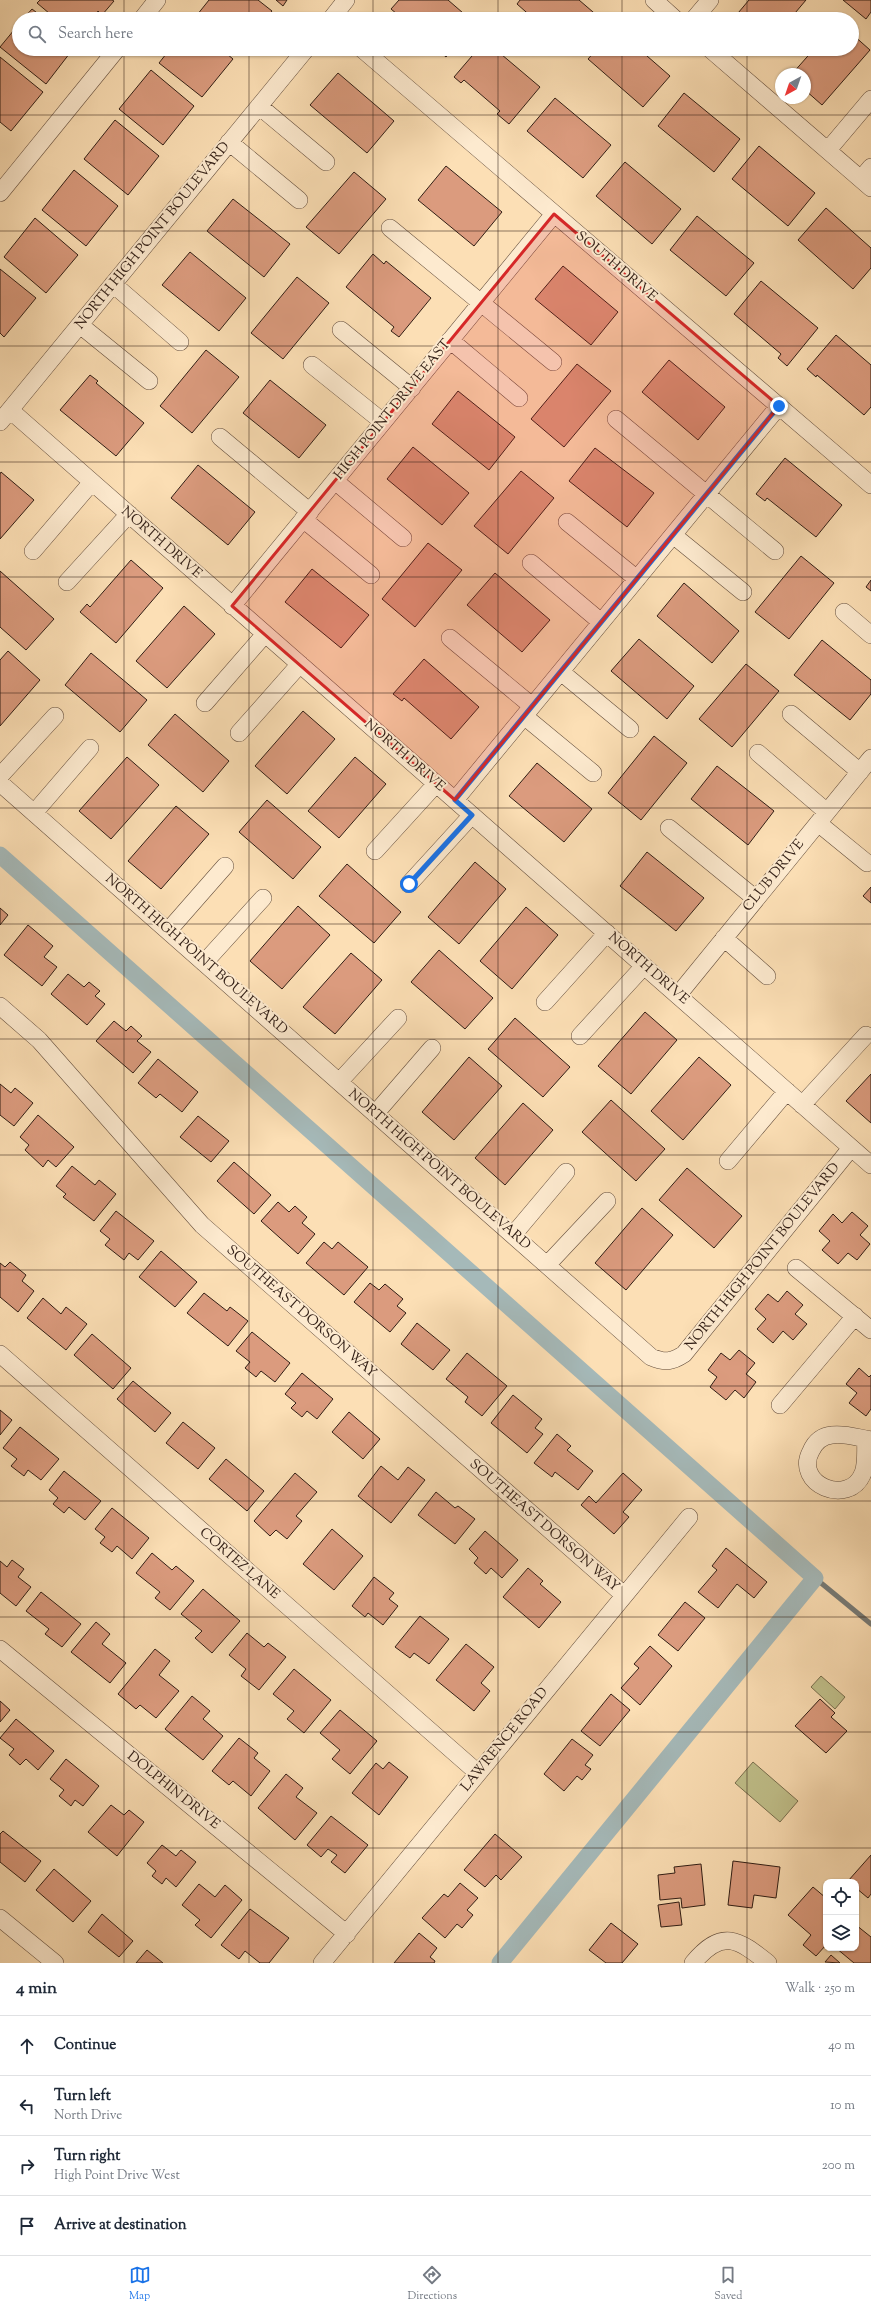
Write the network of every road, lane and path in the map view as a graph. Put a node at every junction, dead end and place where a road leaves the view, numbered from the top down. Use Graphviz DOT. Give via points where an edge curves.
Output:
graph roads {
  1 [pos="157,0"];
  2 [pos="346,0"];
  3 [pos="654,0"];
  4 [pos="710,0"];
  5 [pos="148,12"];
  6 [pos="337,12"];
  7 [pos="667,12"];
  8 [pos="700,12"];
  9 [pos="111,56"];
  10 [pos="300,56"];
  11 [pos="370,56"];
  12 [pos="718,56"];
  13 [pos="871,99"];
  14 [pos="259,106"];
  15 [pos="230,142"];
  16 [pos="828,150"];
  17 [pos="326,162"];
  18 [pos="868,178"];
  19 [pos="0,193"];
  20 [pos="299,200"];
  21 [pos="554,214"];
  22 [pos="390,228"];
  23 [pos="113,284"];
  24 [pos="481,303"];
  25 [pos="80,325"];
  26 [pos="341,330"];
  27 [pos="450,340"];
  28 [pos="180,342"];
  29 [pos="553,362"];
  30 [pos="312,365"];
  31 [pos="149,381"];
  32 [pos="412,388"];
  33 [pos="520,398"];
  34 [pos="779,406"];
  35 [pos="5,416"];
  36 [pos="616,419"];
  37 [pos="383,422"];
  38 [pos="220,437"];
  39 [pos="335,480"];
  40 [pos="92,482"];
  41 [pos="871,485"];
  42 [pos="707,494"];
  43 [pos="129,514"];
  44 [pos="306,515"];
  45 [pos="567,522"];
  46 [pos="673,535"];
  47 [pos="403,538"];
  48 [pos="33,551"];
  49 [pos="775,551"];
  50 [pos="531,563"];
  51 [pos="371,575"];
  52 [pos="637,579"];
  53 [pos="67,582"];
  54 [pos="743,592"];
  55 [pos="232,606"];
  56 [pos="844,612"];
  57 [pos="602,622"];
  58 [pos="265,634"];
  59 [pos="871,635"];
  60 [pos="450,638"];
  61 [pos="300,664"];
  62 [pos="560,672"];
  63 [pos="205,703"];
  64 [pos="528,711"];
  65 [pos="791,714"];
  66 [pos="55,716"];
  67 [pos="630,729"];
  68 [pos="239,733"];
  69 [pos="90,748"];
  70 [pos="758,753"];
  71 [pos="871,758"];
  72 [pos="860,772"];
  73 [pos="592,774"];
  74 [pos="0,776"];
  75 [pos="0,783"];
  76 [pos="436,784"];
  77 [pos="455,800"];
  78 [pos="34,813"];
  79 [pos="472,815"];
  80 [pos="822,817"];
  81 [pos="669,828"];
  82 [pos="374,851"];
  83 [pos="867,862"];
  84 [pos="225,866"];
  85 [pos="409,884"];
  86 [pos="263,898"];
  87 [pos="756,899"];
  88 [pos="168,931"];
  89 [pos="607,933"];
  90 [pos="724,938"];
  91 [pos="204,963"];
  92 [pos="644,966"];
  93 [pos="767,976"];
  94 [pos="678,995"];
  95 [pos="545,1002"];
  96 [pos="0,1006"];
  97 [pos="398,1018"];
  98 [pos="866,1035"];
  99 [pos="580,1036"];
  100 [pos="432,1048"];
  101 [pos="339,1082"];
  102 [pos="787,1091"];
  103 [pos="802,1105"];
  104 [pos="376,1114"];
  105 [pos="851,1148"];
  106 [pos="728,1161"];
  107 [pos="871,1165"];
  108 [pos="566,1172"];
  109 [pos="607,1201"];
  110 [pos="513,1235"];
  111 [pos="547,1265"];
  112 [pos="796,1268"];
  113 [pos="855,1316"];
  114 [pos="871,1330"];
  115 [pos="0,1354"];
  116 [pos="780,1405"];
  117 [pos="688,1517"];
  118 [pos="624,1595"];
  119 [pos="0,1649"];
  120 [pos="478,1773"];
  121 [pos="0,1918"];
  122 [pos="346,1934"];
  123 [pos="55,1963"];
  124 [pos="322,1963"];
  125 [pos="693,1963"];
  126 [pos="768,1963"];
  1 -- 5 [label="street"];
  2 -- 6 [label="street"];
  3 -- 7 [label="street"];
  4 -- 8 [label="street"];
  9 -- 19 [label="street"];
  10 -- 14 [label="street, NORTH HIGH POINT BOULEVARD"];
  11 -- 21 [label="street, SOUTH DRIVE"];
  12 -- 16 [label="street"];
  13 -- 16 [label="street"];
  14 -- 15 [label="street, NORTH HIGH POINT BOULEVARD"];
  14 -- 17 [label="street"];
  15 -- 20 [label="street"];
  15 -- 23 [label="street, NORTH HIGH POINT BOULEVARD"];
  16 -- 18 [label="street"];
  21 -- 24 [label="street, HIGH POINT DRIVE EAST"];
  21 -- 34 [label="street, SOUTH DRIVE"];
  22 -- 24 [label="street"];
  23 -- 25 [label="street, NORTH HIGH POINT BOULEVARD"];
  23 -- 28 [label="street"];
  24 -- 27 [label="street, HIGH POINT DRIVE EAST"];
  24 -- 29 [label="street"];
  25 -- 31 [label="street"];
  25 -- 35 [label="street, NORTH HIGH POINT BOULEVARD"];
  26 -- 32 [label="street"];
  27 -- 32 [label="street, HIGH POINT DRIVE EAST"];
  27 -- 33 [label="street"];
  30 -- 37 [label="street"];
  32 -- 37 [label="street, HIGH POINT DRIVE EAST"];
  34 -- 41 [label="street, SOUTH DRIVE"];
  34 -- 42 [label="street"];
  35 -- 40 [label="street, NORTH DRIVE"];
  36 -- 42 [label="street"];
  37 -- 39 [label="street, HIGH POINT DRIVE EAST"];
  38 -- 44 [label="street"];
  39 -- 44 [label="street, HIGH POINT DRIVE EAST"];
  39 -- 47 [label="street"];
  40 -- 43 [label="street, NORTH DRIVE"];
  40 -- 48 [label="street"];
  42 -- 46 [label="street"];
  42 -- 49 [label="street"];
  43 -- 53 [label="street"];
  43 -- 55 [label="street, NORTH DRIVE"];
  44 -- 51 [label="street"];
  44 -- 55 [label="street, HIGH POINT DRIVE EAST"];
  45 -- 52 [label="street"];
  46 -- 52 [label="street"];
  46 -- 54 [label="street"];
  50 -- 57 [label="street"];
  52 -- 57 [label="street"];
  55 -- 58 [label="street, NORTH DRIVE"];
  56 -- 59 [label="street"];
  57 -- 62 [label="street"];
  58 -- 61 [label="street, NORTH DRIVE"];
  58 -- 63 [label="street"];
  60 -- 64 [label="street"];
  61 -- 68 [label="street"];
  61 -- 76 [label="street, NORTH DRIVE"];
  62 -- 64 [label="street"];
  62 -- 67 [label="street"];
  64 -- 73 [label="street"];
  64 -- 77 [label="street"];
  65 -- 72 [label="street"];
  66 -- 74 [label="street"];
  69 -- 78 [label="street"];
  70 -- 80 [label="street"];
  71 -- 72 [label="street, CLUB DRIVE"];
  72 -- 80 [label="street, CLUB DRIVE"];
  75 -- 78 [label="street, NORTH HIGH POINT BOULEVARD"];
  76 -- 77 [label="street, NORTH DRIVE"];
  76 -- 82 [label="street"];
  77 -- 79 [label="street, NORTH DRIVE"];
  78 -- 88 [label="street, NORTH HIGH POINT BOULEVARD"];
  79 -- 85 [label="street"];
  79 -- 89 [label="street, NORTH DRIVE"];
  80 -- 83 [label="street"];
  80 -- 87 [label="street, CLUB DRIVE"];
  81 -- 87 [label="street"];
  84 -- 88 [label="street"];
  86 -- 91 [label="street"];
  87 -- 90 [label="street, CLUB DRIVE"];
  88 -- 91 [label="street, NORTH HIGH POINT BOULEVARD"];
  89 -- 92 [label="street, NORTH DRIVE"];
  89 -- 95 [label="street"];
  90 -- 93 [label="street"];
  90 -- 94 [label="street, CLUB DRIVE"];
  91 -- 101 [label="street, NORTH HIGH POINT BOULEVARD"];
  92 -- 94 [label="street, NORTH DRIVE"];
  92 -- 99 [label="street"];
  94 -- 102 [label="street, NORTH DRIVE"];
  96 -- 118 [label="street, SOUTHEAST DORSON WAY" via="39,1040 202,1225"];
  97 -- 101 [label="street"];
  98 -- 103 [label="street"];
  100 -- 104 [label="street"];
  101 -- 104 [label="street, NORTH HIGH POINT BOULEVARD"];
  102 -- 103 [label="street, NORTH DRIVE"];
  102 -- 106 [label="street"];
  103 -- 105 [label="street, NORTH DRIVE"];
  104 -- 110 [label="street, NORTH HIGH POINT BOULEVARD"];
  105 -- 107 [label="street, NORTH DRIVE"];
  105 -- 111 [label="street, NORTH HIGH POINT BOULEVARD" via="684,1354 674,1361 662,1362 651,1357"];
  108 -- 110 [label="street"];
  109 -- 111 [label="street"];
  110 -- 111 [label="street, NORTH HIGH POINT BOULEVARD"];
  112 -- 113 [label="street"];
  113 -- 114 [label="street"];
  113 -- 116 [label="street"];
  115 -- 120 [label="street, CORTEZ LANE"];
  117 -- 118 [label="street, LAWRENCE ROAD"];
  118 -- 120 [label="street, LAWRENCE ROAD"];
  119 -- 122 [label="street, DOLPHIN DRIVE"];
  120 -- 122 [label="street, LAWRENCE ROAD"];
  121 -- 123 [label="street"];
  122 -- 124 [label="street, LAWRENCE ROAD"];
  125 -- 126 [label="street" via="709,1947 733,1941 744,1944"];
}
